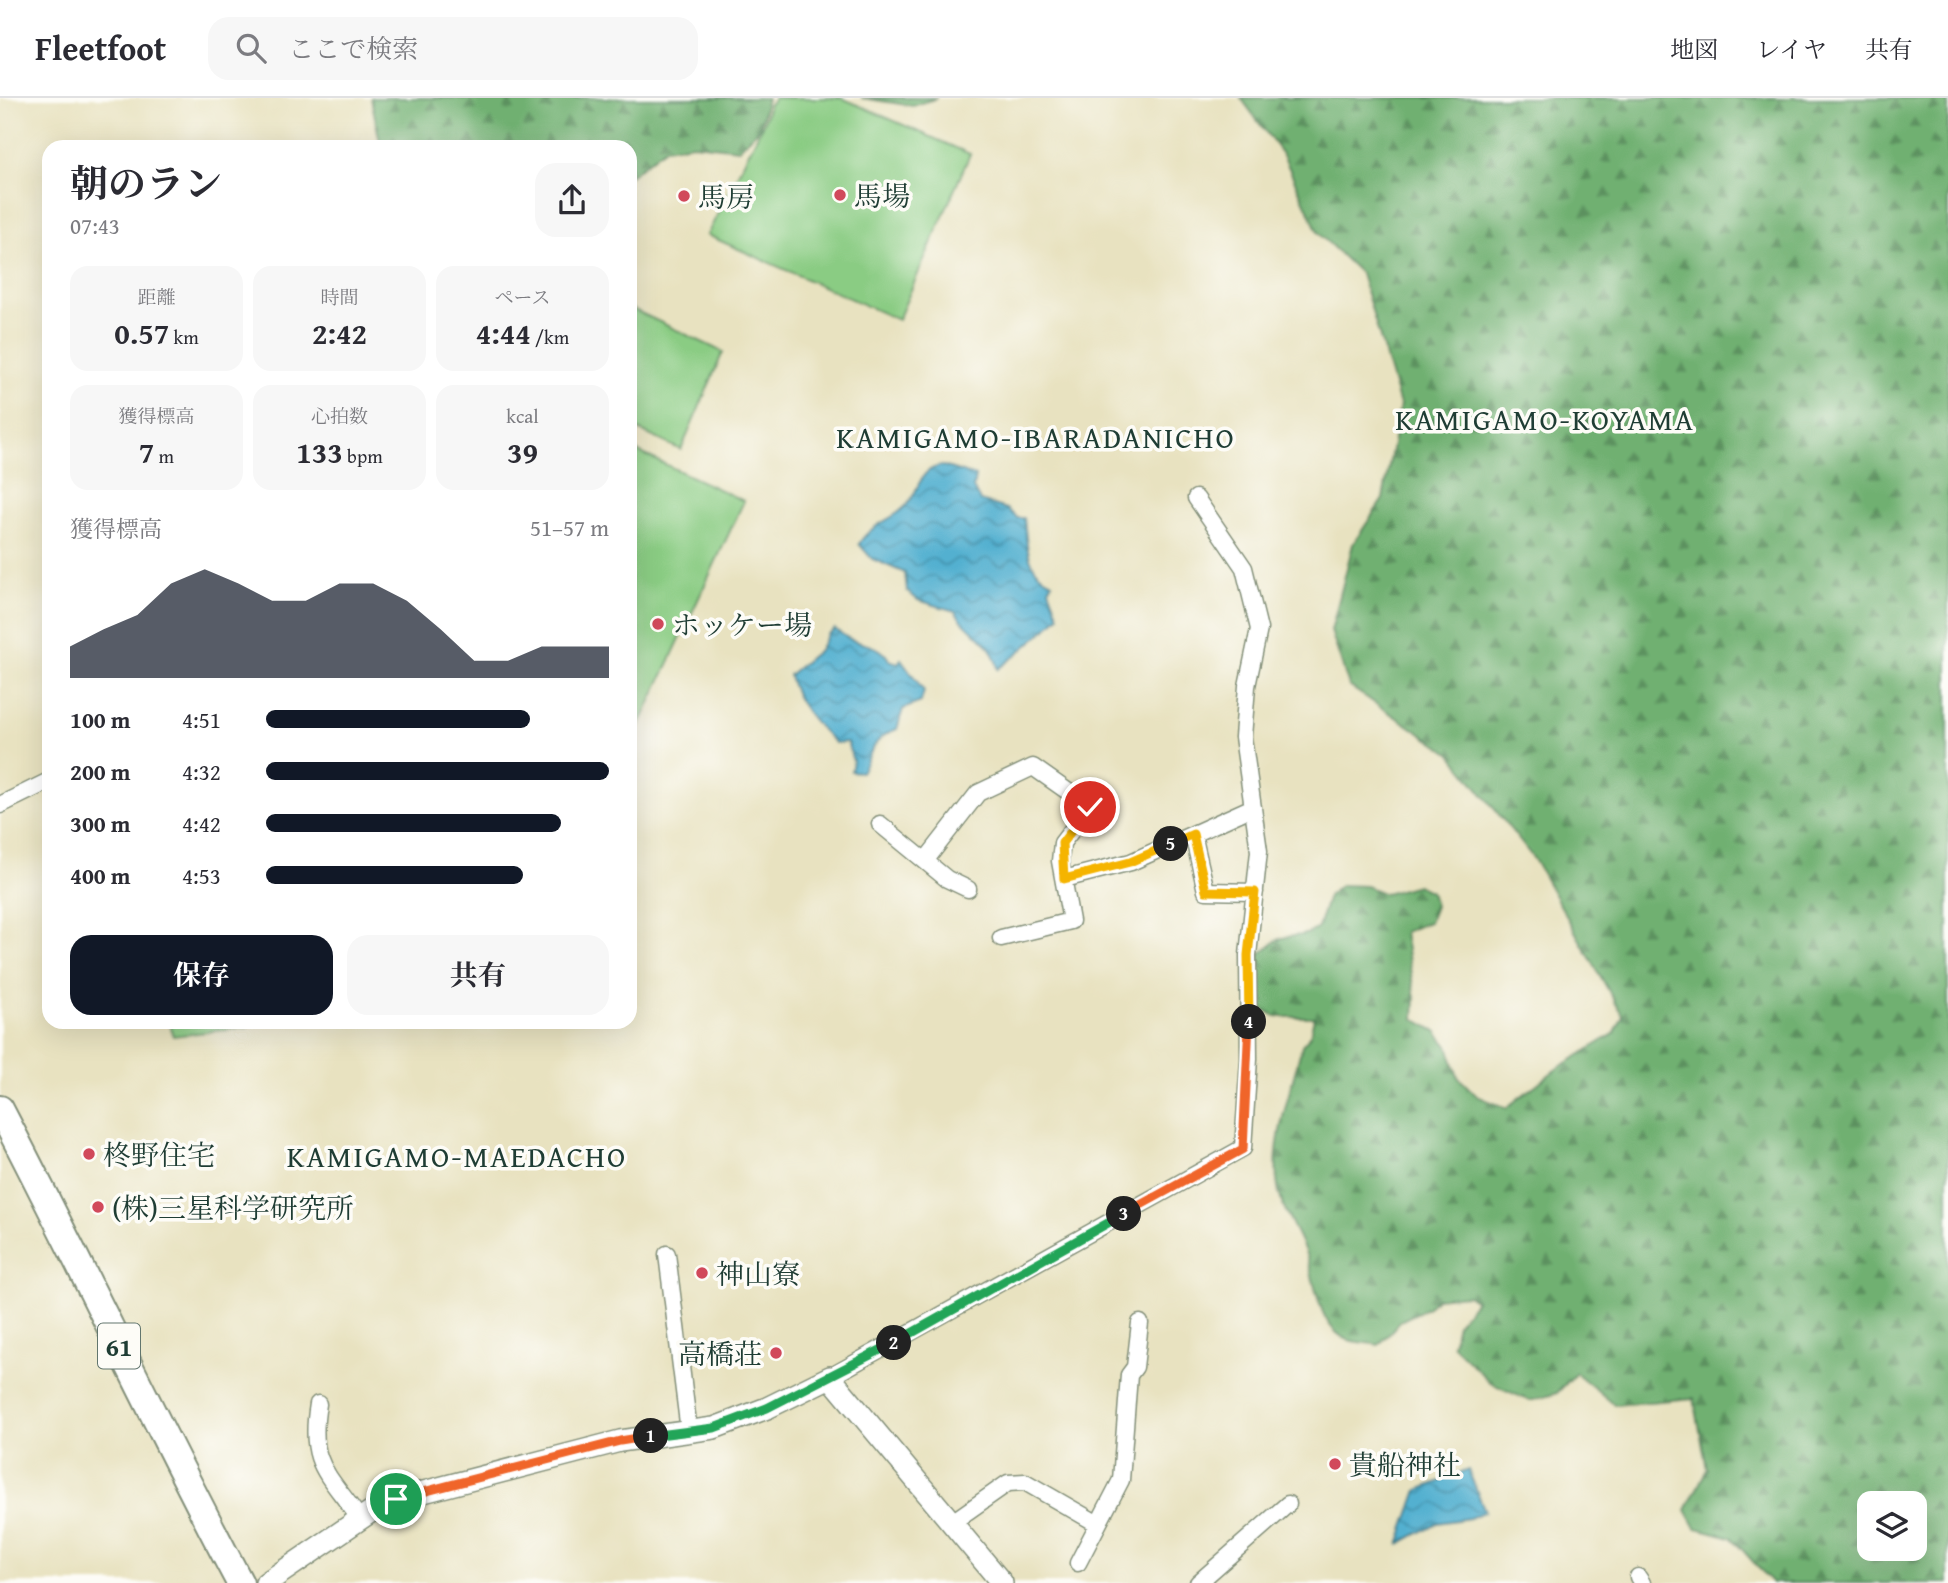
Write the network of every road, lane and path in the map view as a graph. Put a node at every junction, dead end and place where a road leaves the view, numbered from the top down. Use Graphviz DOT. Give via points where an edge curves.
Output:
graph roads {
  1 [pos="1196,498"];
  2 [pos="42,784"];
  3 [pos="1100,793"];
  4 [pos="0,805"];
  5 [pos="1090,807"];
  6 [pos="1253,807"];
  7 [pos="880,824"];
  8 [pos="1193,834"];
  9 [pos="925,861"];
  10 [pos="1064,879"];
  11 [pos="968,888"];
  12 [pos="1255,892"];
  13 [pos="1000,937"];
  14 [pos="3,1121"];
  15 [pos="667,1254"];
  16 [pos="1140,1323"];
  17 [pos="830,1377"];
  18 [pos="318,1404"];
  19 [pos="690,1431"];
  20 [pos="1288,1504"];
  21 [pos="359,1518"];
  22 [pos="951,1523"];
  23 [pos="1098,1524"];
  24 [pos="1078,1563"];
  25 [pos="240,1583"];
  26 [pos="266,1583"];
  27 [pos="1002,1583"];
  28 [pos="1198,1583"];
  1 -- 6 [label="street" via="1244,568 1255,604 1259,629 1247,686 1243,737"];
  2 -- 4 [label="street"];
  3 -- 5 [label="street"];
  5 -- 9 [label="street" via="1033,767 978,793"];
  5 -- 10 [label="street" via="1062,843"];
  6 -- 8 [label="street"];
  6 -- 12 [label="street" via="1259,851"];
  7 -- 9 [label="street"];
  8 -- 10 [label="street" via="1130,862"];
  8 -- 12 [label="street" via="1206,891"];
  9 -- 11 [label="street" via="947,879"];
  10 -- 13 [label="street" via="1071,921"];
  12 -- 17 [label="street" via="1248,955 1250,1059 1243,1149"];
  14 -- 25 [label="main road, 61"];
  15 -- 19 [label="street"];
  16 -- 23 [label="street" via="1135,1367 1129,1376 1121,1480"];
  17 -- 19 [label="street" via="725,1424"];
  17 -- 22 [label="street"];
  18 -- 21 [label="street" via="317,1456"];
  19 -- 21 [label="street" via="620,1441 406,1496"];
  20 -- 28 [label="street"];
  21 -- 26 [label="street"];
  22 -- 23 [label="street" via="1008,1483 1025,1482"];
  22 -- 27 [label="street"];
  23 -- 24 [label="street"];
}
